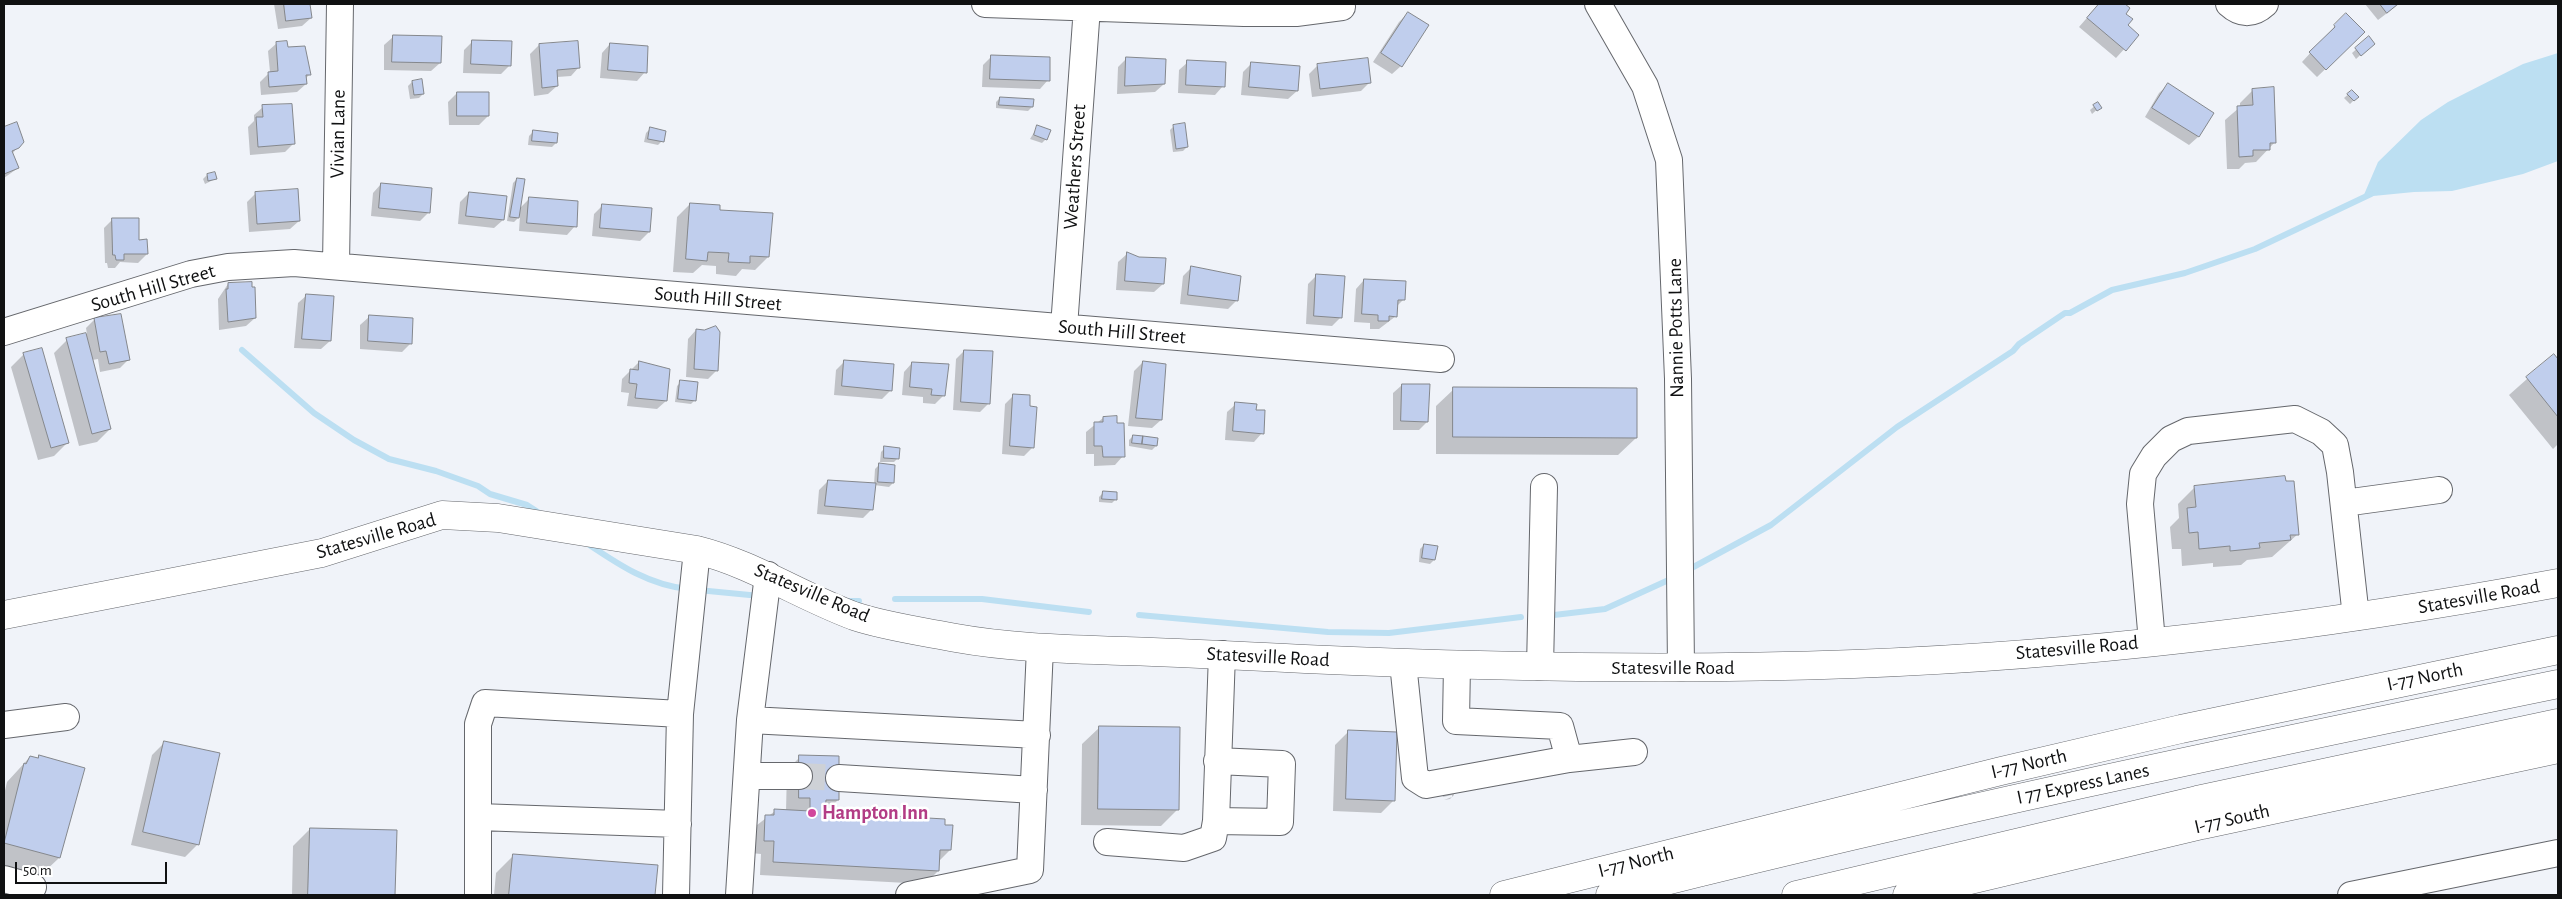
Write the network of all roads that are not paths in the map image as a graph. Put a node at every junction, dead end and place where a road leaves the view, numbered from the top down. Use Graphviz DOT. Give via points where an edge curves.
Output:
graph roads {
  1 [pos="340,4"];
  2 [pos="985,4"];
  3 [pos="1598,4"];
  4 [pos="2229,4"];
  5 [pos="2265,4"];
  6 [pos="1087,7"];
  7 [pos="1342,7"];
  8 [pos="336,265"];
  9 [pos="1064,327"];
  10 [pos="4,332"];
  11 [pos="1441,359"];
  12 [pos="1544,487"];
  13 [pos="2439,490"];
  14 [pos="2344,503"];
  15 [pos="697,550"];
  16 [pos="768,576"];
  17 [pos="2558,583"];
  18 [pos="4,615"];
  19 [pos="2356,617"];
  20 [pos="2152,642"];
  21 [pos="1040,648"];
  22 [pos="2558,650"];
  23 [pos="1222,654"];
  24 [pos="1404,663"];
  25 [pos="1457,665"];
  26 [pos="1540,667"];
  27 [pos="1681,668"];
  28 [pos="2558,684"];
  29 [pos="680,714"];
  30 [pos="66,717"];
  31 [pos="750,720"];
  32 [pos="2558,723"];
  33 [pos="4,726"];
  34 [pos="1037,735"];
  35 [pos="2558,749"];
  36 [pos="1634,752"];
  37 [pos="1569,759"];
  38 [pos="1217,761"];
  39 [pos="747,776"];
  40 [pos="799,776"];
  41 [pos="839,778"];
  42 [pos="1034,790"];
  43 [pos="478,817"];
  44 [pos="1216,821"];
  45 [pos="678,824"];
  46 [pos="1107,842"];
  47 [pos="2558,853"];
  48 [pos="4,879"];
  49 [pos="33,887"];
  50 [pos="478,895"];
  51 [pos="676,895"];
  52 [pos="740,895"];
  53 [pos="909,895"];
  54 [pos="1504,895"];
  55 [pos="1610,895"];
  56 [pos="1796,895"];
  57 [pos="1907,895"];
  58 [pos="2350,895"];
  1 -- 8 [label="street, Vivian Lane"];
  2 -- 6 [label="street"];
  3 -- 27 [label="street, Nannie Potts Lane" via="1645,86 1669,160 1678,379"];
  4 -- 5 [label="street" via="2242,12 2250,12"];
  6 -- 7 [label="street" via="1296,13"];
  6 -- 9 [label="street, Weathers Street"];
  8 -- 9 [label="street, South Hill Street"];
  8 -- 10 [label="street, South Hill Street" via="264,264 191,274"];
  9 -- 11 [label="street, South Hill Street"];
  12 -- 26 [label="street"];
  13 -- 14 [label="street"];
  14 -- 19 [label="street"];
  14 -- 20 [label="street" via="2335,445 2321,432 2295,419 2188,430 2170,439 2143,474 2140,504"];
  15 -- 16 [label="main road, Statesville Road" via="729,558"];
  15 -- 18 [label="main road, Statesville Road" via="498,518 442,516 322,553"];
  15 -- 29 [label="street"];
  16 -- 21 [label="main road, Statesville Road" via="856,616 960,639"];
  16 -- 31 [label="street"];
  17 -- 19 [label="main road, Statesville Road"];
  19 -- 20 [label="main road, Statesville Road"];
  20 -- 27 [label="main road, Statesville Road" via="1945,659"];
  21 -- 23 [label="main road, Statesville Road"];
  21 -- 34 [label="street"];
  22 -- 54 [label="main road, I-77 North" via="2010,768"];
  23 -- 24 [label="main road, Statesville Road"];
  23 -- 38 [label="street"];
  24 -- 25 [label="main road, Statesville Road"];
  24 -- 37 [label="street" via="1415,778 1426,785"];
  25 -- 26 [label="main road, Statesville Road"];
  25 -- 37 [label="street" via="1456,721 1560,726"];
  26 -- 27 [label="main road, Statesville Road"];
  28 -- 55 [label="main road, I 77 Express Lanes" via="2007,800"];
  29 -- 43 [label="street" via="485,703 478,724"];
  29 -- 45 [label="street"];
  30 -- 33 [label="street"];
  31 -- 34 [label="street"];
  31 -- 39 [label="street"];
  32 -- 56 [label="main road, I 77 Express Lanes" via="2197,800"];
  34 -- 42 [label="street"];
  35 -- 57 [label="main road, I-77 South" via="2221,821"];
  36 -- 37 [label="street"];
  38 -- 44 [label="street"];
  38 -- 44 [label="street" via="1282,764 1280,822"];
  39 -- 40 [label="street"];
  39 -- 52 [label="street"];
  41 -- 42 [label="street"];
  42 -- 53 [label="street" via="1030,870"];
  43 -- 45 [label="street"];
  43 -- 50 [label="street"];
  44 -- 46 [label="street" via="1212,838 1184,848"];
  45 -- 51 [label="street"];
  47 -- 58 [label="street"];
  48 -- 49 [label="street"];
}
